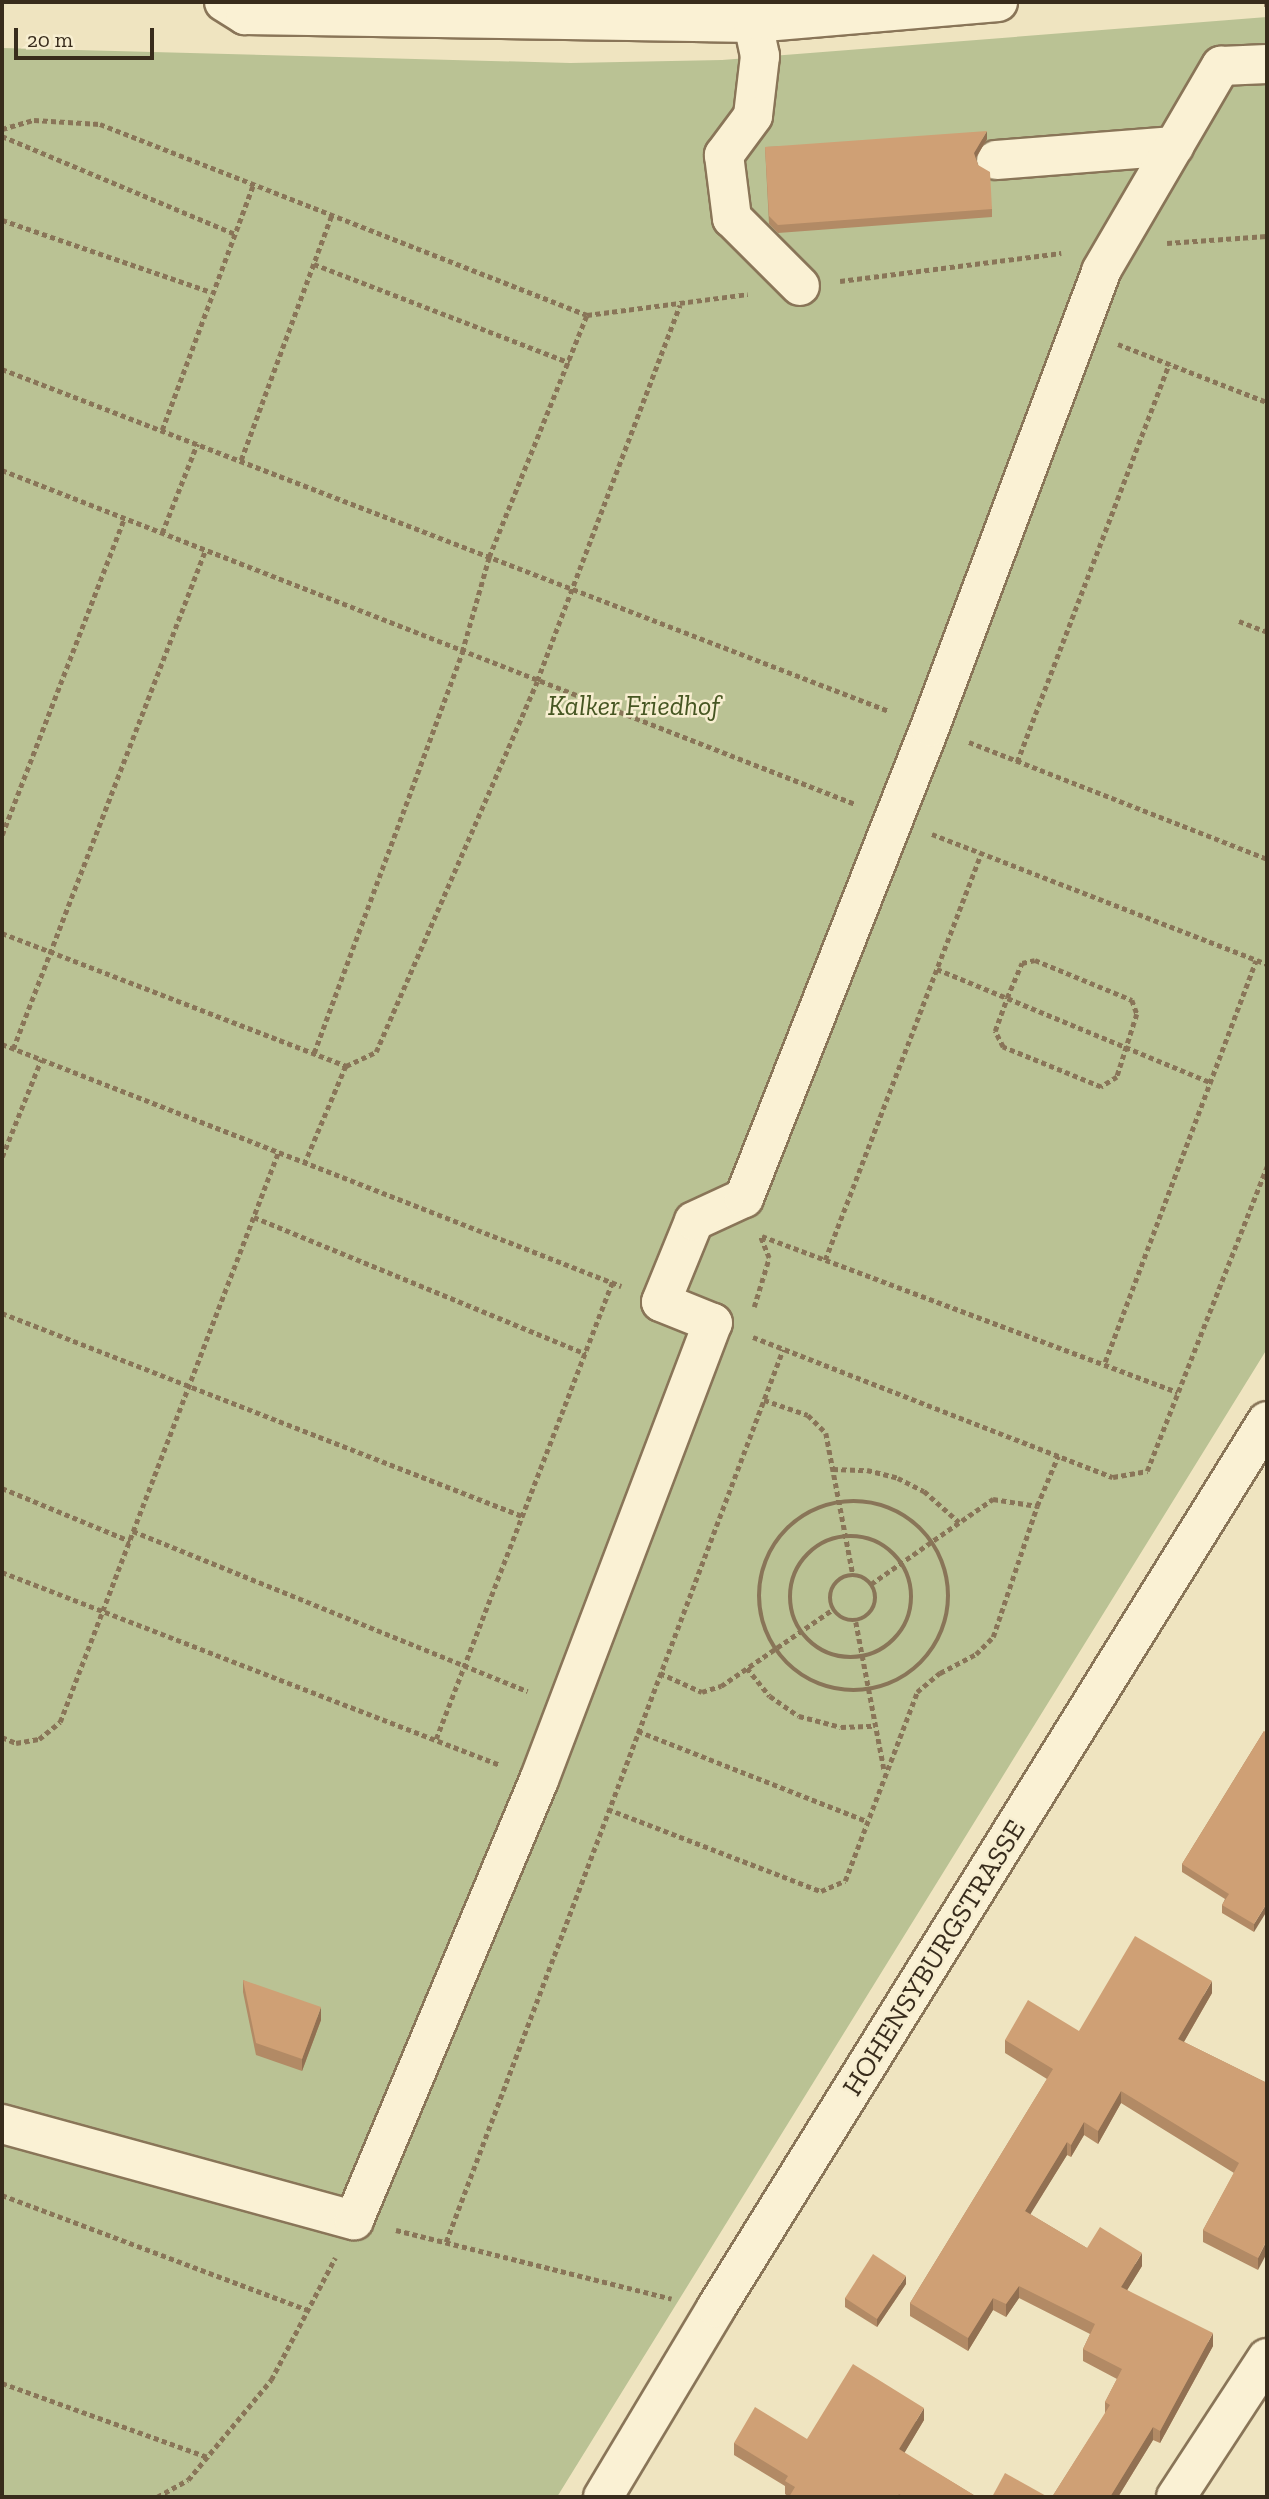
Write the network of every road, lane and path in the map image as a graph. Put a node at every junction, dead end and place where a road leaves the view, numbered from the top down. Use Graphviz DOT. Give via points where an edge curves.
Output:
graph roads {
  1 [pos="224,2"];
  2 [pos="998,2"];
  3 [pos="1267,2"];
  4 [pos="891,7"];
  5 [pos="1267,8"];
  6 [pos="754,23"];
  7 [pos="1267,64"];
  8 [pos="2,129"];
  9 [pos="2,136"];
  10 [pos="1174,146"];
  11 [pos="996,160"];
  12 [pos="254,183"];
  13 [pos="332,214"];
  14 [pos="2,220"];
  15 [pos="235,233"];
  16 [pos="1267,236"];
  17 [pos="1115,246"];
  18 [pos="314,264"];
  19 [pos="800,286"];
  20 [pos="212,292"];
  21 [pos="680,305"];
  22 [pos="587,315"];
  23 [pos="1082,330"];
  24 [pos="570,363"];
  25 [pos="1169,364"];
  26 [pos="2,369"];
  27 [pos="1267,402"];
  28 [pos="162,430"];
  29 [pos="197,444"];
  30 [pos="241,460"];
  31 [pos="2,470"];
  32 [pos="124,519"];
  33 [pos="162,533"];
  34 [pos="205,551"];
  35 [pos="489,557"];
  36 [pos="573,587"];
  37 [pos="1239,621"];
  38 [pos="1267,632"];
  39 [pos="462,652"];
  40 [pos="537,681"];
  41 [pos="930,727"];
  42 [pos="1017,762"];
  43 [pos="893,819"];
  44 [pos="2,835"];
  45 [pos="981,853"];
  46 [pos="1267,859"];
  47 [pos="2,933"];
  48 [pos="52,952"];
  49 [pos="1256,959"];
  50 [pos="1267,964"];
  51 [pos="937,970"];
  52 [pos="1007,998"];
  53 [pos="2,1044"];
  54 [pos="13,1049"];
  55 [pos="1127,1049"];
  56 [pos="314,1053"];
  57 [pos="41,1060"];
  58 [pos="346,1066"];
  59 [pos="1212,1083"];
  60 [pos="278,1153"];
  61 [pos="2,1157"];
  62 [pos="305,1163"];
  63 [pos="1267,1167"];
  64 [pos="744,1198"];
  65 [pos="254,1217"];
  66 [pos="760,1236"];
  67 [pos="825,1260"];
  68 [pos="612,1282"];
  69 [pos="661,1302"];
  70 [pos="2,1313"];
  71 [pos="729,1329"];
  72 [pos="783,1349"];
  73 [pos="586,1354"];
  74 [pos="1105,1362"];
  75 [pos="190,1384"];
  76 [pos="1178,1392"];
  77 [pos="764,1400"];
  78 [pos="1267,1421"];
  79 [pos="1058,1456"];
  80 [pos="833,1469"];
  81 [pos="2,1488"];
  82 [pos="839,1502"];
  83 [pos="1037,1506"];
  84 [pos="522,1516"];
  85 [pos="959,1522"];
  86 [pos="133,1531"];
  87 [pos="845,1537"];
  88 [pos="932,1540"];
  89 [pos="130,1541"];
  90 [pos="900,1562"];
  91 [pos="2,1572"];
  92 [pos="853,1574"];
  93 [pos="872,1584"];
  94 [pos="832,1610"];
  95 [pos="102,1613"];
  96 [pos="856,1622"];
  97 [pos="801,1631"];
  98 [pos="775,1649"];
  99 [pos="864,1657"];
  100 [pos="464,1665"];
  101 [pos="747,1668"];
  102 [pos="660,1673"];
  103 [pos="870,1690"];
  104 [pos="566,1707"];
  105 [pos="876,1726"];
  106 [pos="638,1731"];
  107 [pos="2,1737"];
  108 [pos="436,1739"];
  109 [pos="884,1772"];
  110 [pos="539,1780"];
  111 [pos="608,1809"];
  112 [pos="867,1821"];
  113 [pos="2,2124"];
  114 [pos="2,2195"];
  115 [pos="354,2220"];
  116 [pos="446,2242"];
  117 [pos="716,2308"];
  118 [pos="310,2311"];
  119 [pos="1267,2358"];
  120 [pos="2,2383"];
  121 [pos="208,2457"];
  122 [pos="157,2497"];
  123 [pos="603,2497"];
  124 [pos="1176,2497"];
  1 -- 6 [label="street" via="245,15"];
  2 -- 4 [label="street"];
  3 -- 5 [label="path"];
  4 -- 6 [label="street"];
  6 -- 19 [label="street" via="760,56 753,116 724,155 732,218"];
  7 -- 10 [label="street" via="1221,66"];
  8 -- 12 [label="path" via="34,120 100,124"];
  9 -- 15 [label="path"];
  10 -- 11 [label="street"];
  10 -- 17 [label="street"];
  12 -- 13 [label="path"];
  12 -- 15 [label="path"];
  13 -- 18 [label="path"];
  13 -- 22 [label="path"];
  14 -- 20 [label="path"];
  15 -- 20 [label="path"];
  16 -- 17 [label="path"];
  17 -- 19 [label="path"];
  17 -- 23 [label="street" via="1101,271"];
  18 -- 24 [label="path"];
  18 -- 30 [label="path"];
  19 -- 21 [label="path"];
  20 -- 28 [label="path"];
  21 -- 22 [label="path"];
  21 -- 36 [label="path"];
  22 -- 24 [label="path"];
  23 -- 25 [label="path"];
  23 -- 41 [label="street"];
  24 -- 35 [label="path"];
  25 -- 27 [label="path"];
  25 -- 42 [label="path"];
  26 -- 28 [label="path"];
  28 -- 29 [label="path"];
  29 -- 30 [label="path"];
  29 -- 33 [label="path"];
  30 -- 35 [label="path"];
  31 -- 32 [label="path"];
  32 -- 33 [label="path"];
  32 -- 44 [label="path"];
  33 -- 34 [label="path"];
  34 -- 39 [label="path"];
  34 -- 48 [label="path"];
  35 -- 36 [label="path"];
  35 -- 39 [label="path"];
  36 -- 40 [label="path"];
  36 -- 41 [label="path"];
  37 -- 38 [label="path"];
  39 -- 40 [label="path"];
  39 -- 56 [label="path"];
  40 -- 43 [label="path"];
  40 -- 58 [label="path" via="376,1052"];
  41 -- 42 [label="path"];
  41 -- 43 [label="street"];
  42 -- 46 [label="path"];
  43 -- 45 [label="path"];
  43 -- 64 [label="street"];
  45 -- 49 [label="path"];
  45 -- 51 [label="path"];
  47 -- 48 [label="path"];
  48 -- 54 [label="path"];
  48 -- 56 [label="path"];
  49 -- 50 [label="path"];
  49 -- 59 [label="path"];
  51 -- 52 [label="path"];
  51 -- 67 [label="path"];
  52 -- 55 [label="path"];
  52 -- 55 [label="path" via="1022,964 1035,960 1132,1000 1137,1014"];
  52 -- 55 [label="path" via="995,1031 1003,1047 1101,1087 1118,1077"];
  53 -- 54 [label="path"];
  54 -- 57 [label="path"];
  55 -- 59 [label="path"];
  56 -- 58 [label="path"];
  57 -- 60 [label="path"];
  57 -- 61 [label="path"];
  58 -- 62 [label="path"];
  59 -- 74 [label="path"];
  60 -- 62 [label="path"];
  60 -- 65 [label="path"];
  62 -- 68 [label="path"];
  63 -- 76 [label="path"];
  64 -- 66 [label="path"];
  64 -- 69 [label="street" via="694,1221"];
  65 -- 73 [label="path"];
  65 -- 75 [label="path"];
  66 -- 67 [label="path"];
  66 -- 71 [label="path" via="769,1258"];
  67 -- 74 [label="path"];
  68 -- 69 [label="path"];
  68 -- 73 [label="path"];
  69 -- 71 [label="street"];
  70 -- 75 [label="path"];
  71 -- 72 [label="path"];
  71 -- 104 [label="street"];
  72 -- 77 [label="path"];
  72 -- 79 [label="path"];
  73 -- 84 [label="path"];
  74 -- 76 [label="path"];
  75 -- 84 [label="path"];
  75 -- 86 [label="path"];
  76 -- 79 [label="path" via="1147,1471 1114,1477"];
  77 -- 80 [label="path" via="808,1415 817,1423 826,1433"];
  77 -- 102 [label="path"];
  78 -- 117 [label="street, HOHENSYBURGSTRASSE"];
  79 -- 83 [label="path"];
  80 -- 82 [label="path"];
  80 -- 85 [label="path" via="856,1468 898,1478 924,1491"];
  81 -- 89 [label="path"];
  82 -- 87 [label="path"];
  82 -- 88 [label="path" via="869,1501 893,1508"];
  82 -- 98 [label="path" via="798,1518 767,1557 759,1606"];
  83 -- 85 [label="path" via="993,1499"];
  83 -- 109 [label="path" via="993,1636 976,1654 940,1673 917,1692"];
  84 -- 100 [label="path"];
  85 -- 88 [label="path"];
  86 -- 89 [label="path"];
  86 -- 100 [label="path"];
  87 -- 90 [label="path" via="866,1538 887,1548"];
  87 -- 92 [label="path"];
  87 -- 97 [label="path" via="824,1543 800,1564 790,1592"];
  88 -- 90 [label="path"];
  88 -- 103 [label="path" via="950,1586 942,1635 911,1673"];
  89 -- 95 [label="path"];
  90 -- 93 [label="path"];
  90 -- 99 [label="path" via="912,1594 906,1625 888,1646"];
  91 -- 95 [label="path"];
  92 -- 93 [label="path"];
  92 -- 94 [label="path" via="836,1581 829,1592"];
  93 -- 96 [label="path" via="876,1607"];
  94 -- 96 [label="path" via="843,1620"];
  94 -- 97 [label="path"];
  95 -- 107 [label="path" via="60,1722 39,1739 16,1743"];
  95 -- 108 [label="path"];
  96 -- 99 [label="path"];
  97 -- 98 [label="path"];
  97 -- 99 [label="path" via="819,1649 836,1657"];
  98 -- 101 [label="path"];
  98 -- 103 [label="path" via="794,1670 816,1683 840,1690"];
  99 -- 103 [label="path"];
  100 -- 104 [label="path"];
  100 -- 108 [label="path"];
  101 -- 102 [label="path" via="721,1686 702,1692"];
  101 -- 105 [label="path" via="770,1696 799,1716 841,1727"];
  102 -- 106 [label="path"];
  103 -- 105 [label="path"];
  104 -- 110 [label="street"];
  105 -- 109 [label="path"];
  106 -- 111 [label="path"];
  106 -- 112 [label="path"];
  108 -- 110 [label="path"];
  109 -- 112 [label="path"];
  110 -- 115 [label="street"];
  111 -- 112 [label="path" via="821,1891 845,1881"];
  111 -- 116 [label="path"];
  113 -- 115 [label="street"];
  114 -- 118 [label="path"];
  115 -- 116 [label="path"];
  115 -- 118 [label="path"];
  116 -- 117 [label="path"];
  117 -- 123 [label="street, HOHENSYBURGSTRASSE"];
  118 -- 121 [label="path" via="271,2380"];
  119 -- 124 [label="street"];
  120 -- 121 [label="path"];
  121 -- 122 [label="path" via="188,2480"];
}
